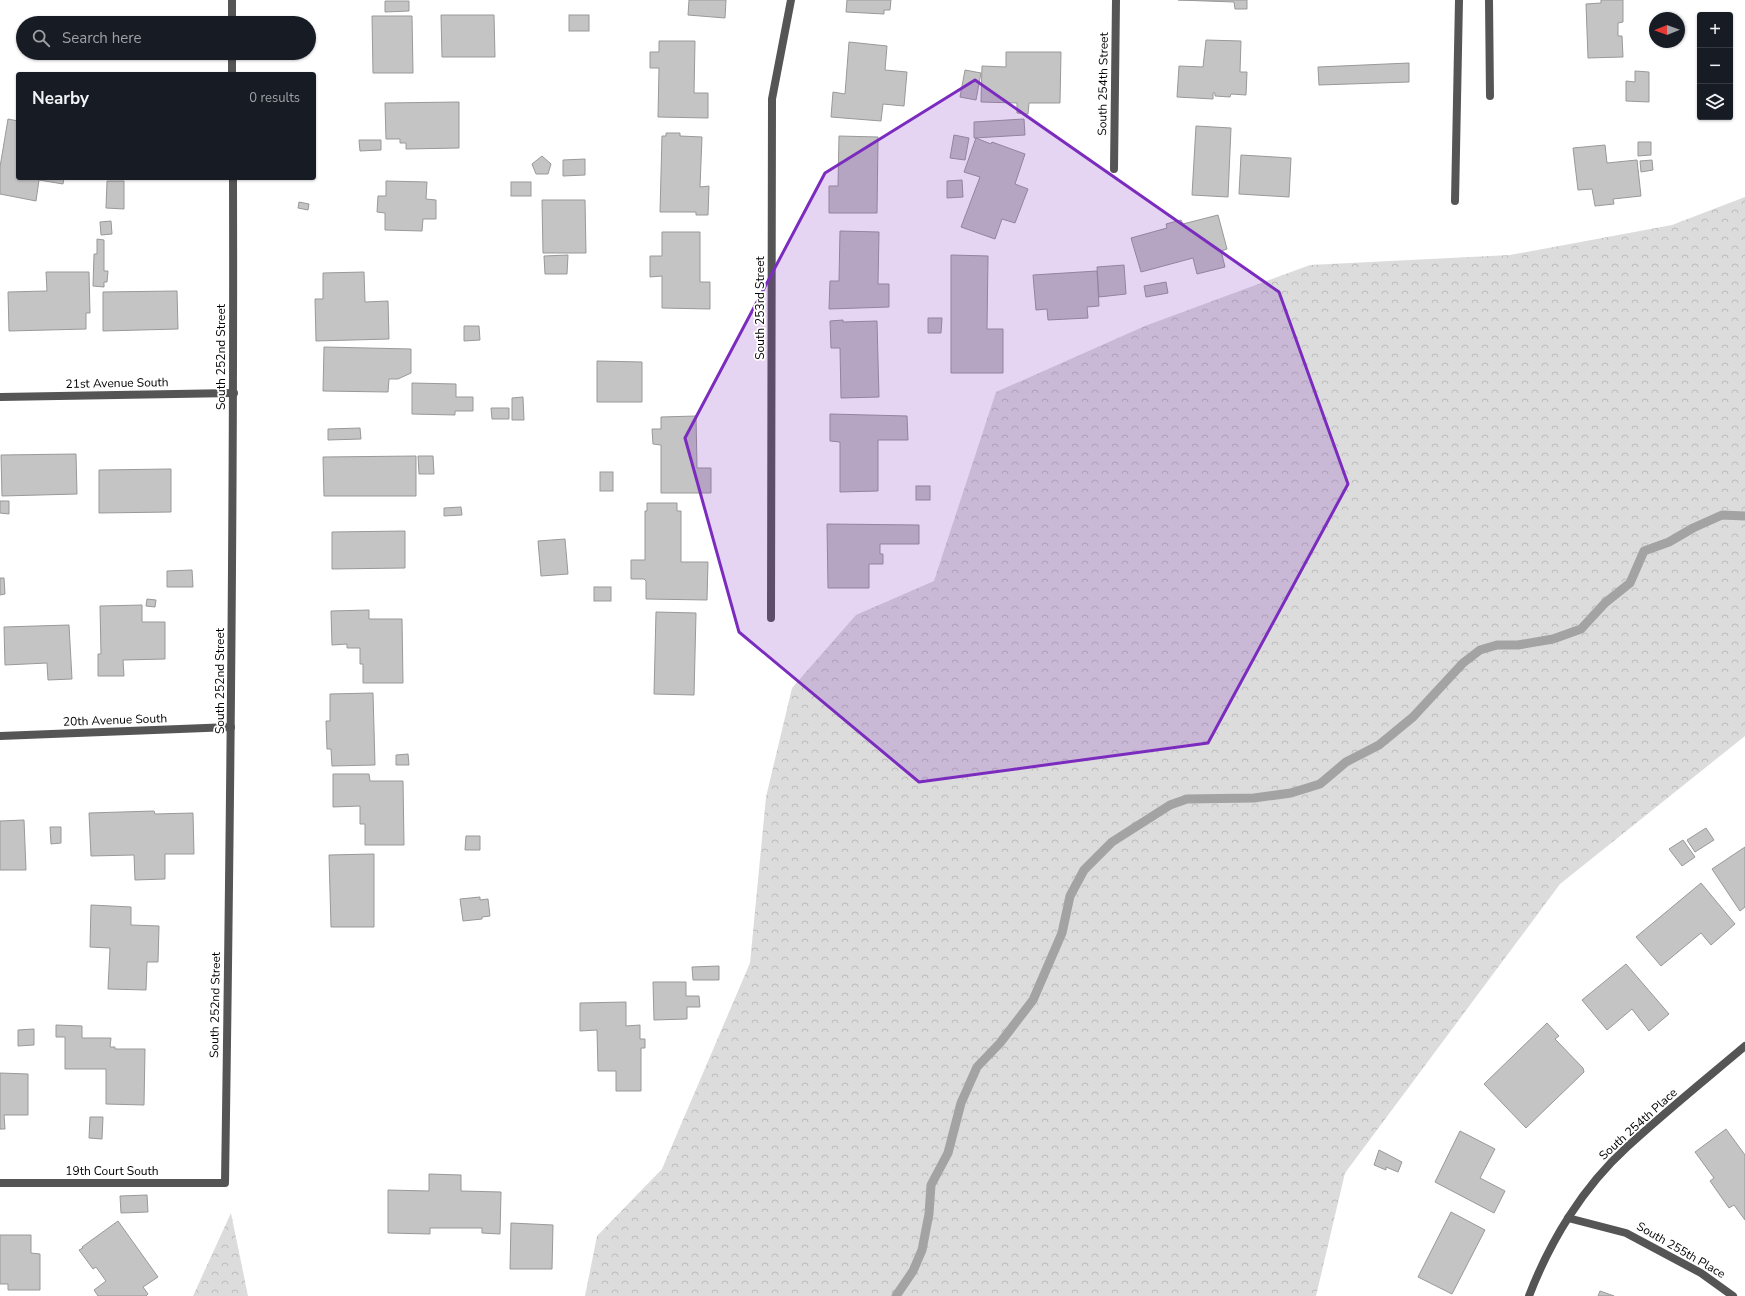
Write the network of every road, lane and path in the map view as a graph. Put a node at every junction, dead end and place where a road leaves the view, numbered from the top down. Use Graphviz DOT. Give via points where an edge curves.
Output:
graph roads {
  1 [pos="232,0"];
  2 [pos="790,0"];
  3 [pos="1116,0"];
  4 [pos="1459,0"];
  5 [pos="1489,0"];
  6 [pos="232,16"];
  7 [pos="232,60"];
  8 [pos="232,72"];
  9 [pos="1490,96"];
  10 [pos="1114,169"];
  11 [pos="233,180"];
  12 [pos="1455,201"];
  13 [pos="234,393"];
  14 [pos="0,398"];
  15 [pos="771,618"];
  16 [pos="232,727"];
  17 [pos="0,736"];
  18 [pos="1745,1046"];
  19 [pos="0,1183"];
  20 [pos="225,1183"];
  21 [pos="1568,1218"];
  22 [pos="1529,1296"];
  23 [pos="1733,1296"];
  1 -- 6 [label="street"];
  2 -- 15 [label="street, South 253rd Street" via="772,99"];
  3 -- 10 [label="street, South 254th Street"];
  4 -- 12 [label="street"];
  5 -- 9 [label="street"];
  7 -- 8 [label="street"];
  11 -- 13 [label="street, South 252nd Street"];
  13 -- 14 [label="street, 21st Avenue South"];
  13 -- 16 [label="street, South 252nd Street"];
  16 -- 17 [label="street, 20th Avenue South"];
  16 -- 20 [label="street, South 252nd Street"];
  18 -- 21 [label="street, South 254th Place" via="1626,1147"];
  19 -- 20 [label="street, 19th Court South"];
  21 -- 22 [label="street, South 254th Place" via="1548,1251"];
  21 -- 23 [label="street, South 255th Place" via="1626,1233 1700,1273"];
}
